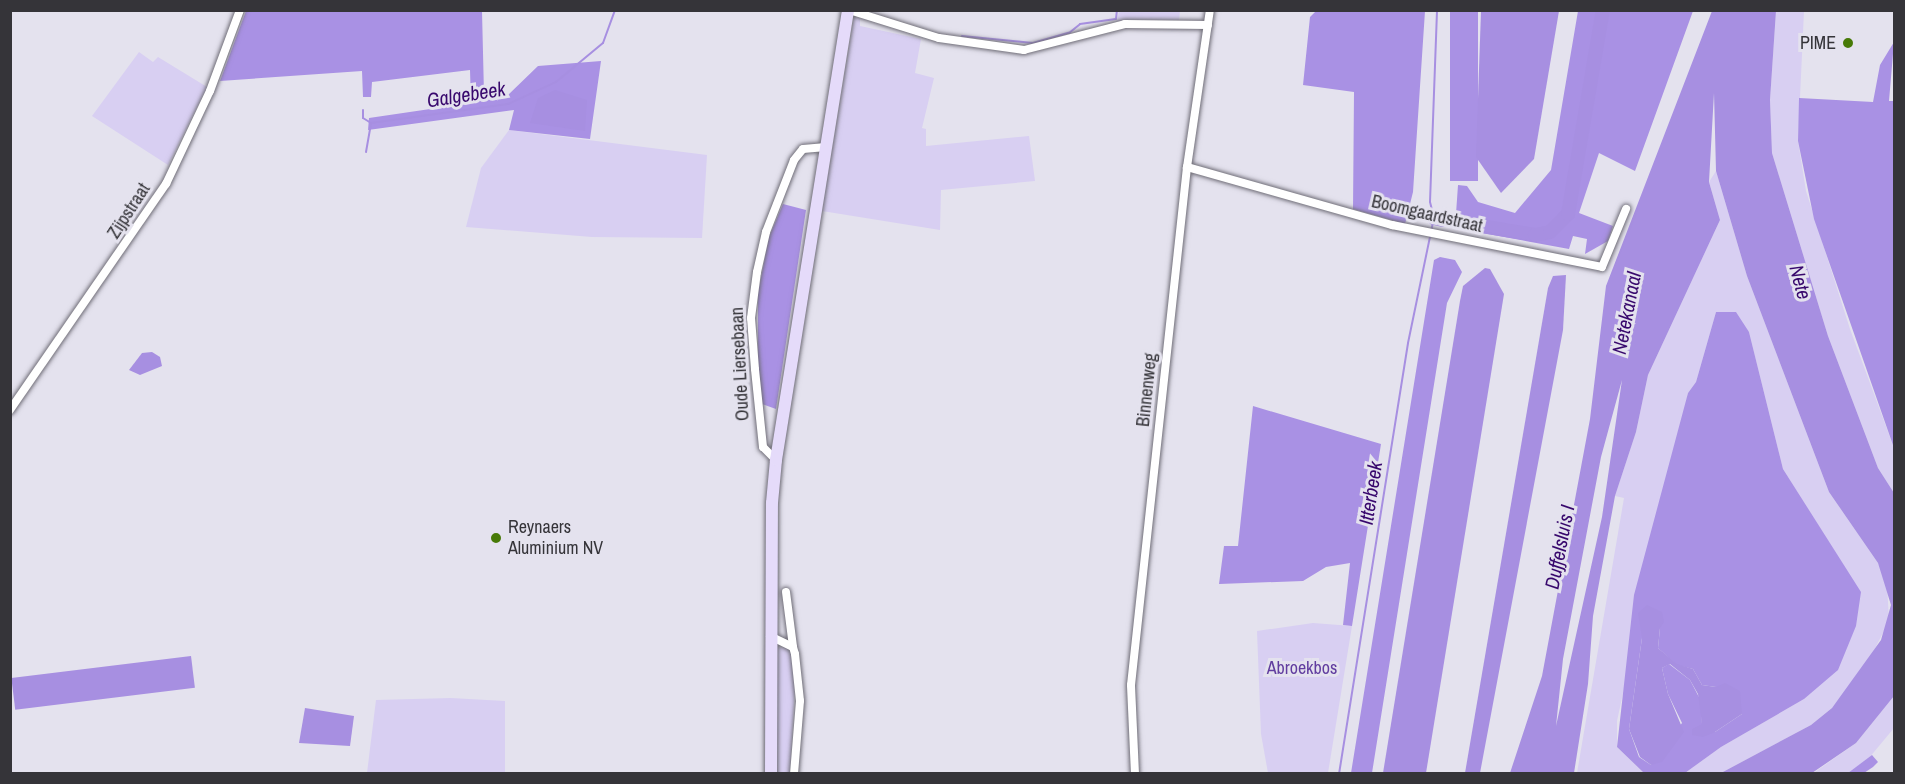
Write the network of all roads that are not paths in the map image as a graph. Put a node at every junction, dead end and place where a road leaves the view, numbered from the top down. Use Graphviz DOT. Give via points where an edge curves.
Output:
graph roads {
  1 [pos="240,10"];
  2 [pos="848,10"];
  3 [pos="1210,10"];
  4 [pos="1208,26"];
  5 [pos="826,147"];
  6 [pos="1187,167"];
  7 [pos="1626,209"];
  8 [pos="10,410"];
  9 [pos="776,460"];
  10 [pos="786,592"];
  11 [pos="770,636"];
  12 [pos="793,647"];
  13 [pos="771,774"];
  14 [pos="794,774"];
  15 [pos="1135,774"];
  1 -- 8 [label="street, Zijpstraat" via="210,91 166,184"];
  2 -- 4 [label="street" via="939,38 1024,50 1125,24"];
  2 -- 5 [label="main road"];
  3 -- 4 [label="street, Binnenweg"];
  4 -- 6 [label="street, Binnenweg"];
  5 -- 9 [label="main road"];
  5 -- 9 [label="street, Oude Liersebaan" via="803,149 794,160 766,232 757,272 751,318 755,369 763,447"];
  6 -- 7 [label="street, Boomgaardstraat" via="1401,227 1602,267"];
  6 -- 15 [label="street, Binnenweg" via="1131,685"];
  9 -- 11 [label="main road"];
  10 -- 12 [label="street"];
  11 -- 12 [label="street"];
  11 -- 13 [label="main road"];
  12 -- 14 [label="street" via="800,701"];
}
